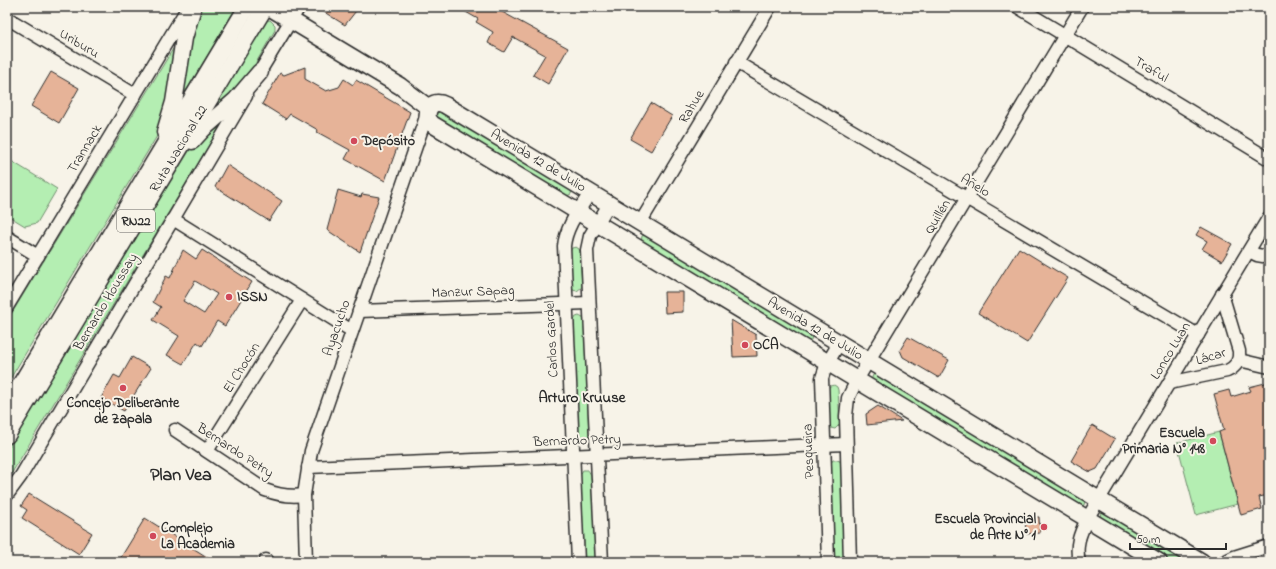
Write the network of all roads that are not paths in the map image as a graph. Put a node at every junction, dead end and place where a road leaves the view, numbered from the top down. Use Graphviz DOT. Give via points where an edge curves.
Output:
graph roads {
  1 [pos="188,7"];
  2 [pos="193,7"];
  3 [pos="247,7"];
  4 [pos="265,7"];
  5 [pos="270,7"];
  6 [pos="299,7"];
  7 [pos="770,7"];
  8 [pos="1018,7"];
  9 [pos="1082,7"];
  10 [pos="7,18"];
  11 [pos="290,20"];
  12 [pos="1065,36"];
  13 [pos="736,62"];
  14 [pos="260,72"];
  15 [pos="135,95"];
  16 [pos="428,108"];
  17 [pos="1269,159"];
  18 [pos="170,164"];
  19 [pos="152,165"];
  20 [pos="590,192"];
  21 [pos="967,199"];
  22 [pos="609,204"];
  23 [pos="578,212"];
  24 [pos="1269,217"];
  25 [pos="173,219"];
  26 [pos="598,223"];
  27 [pos="640,223"];
  28 [pos="7,237"];
  29 [pos="1249,251"];
  30 [pos="38,256"];
  31 [pos="1269,257"];
  32 [pos="1222,294"];
  33 [pos="302,300"];
  34 [pos="589,303"];
  35 [pos="566,304"];
  36 [pos="7,307"];
  37 [pos="359,311"];
  38 [pos="352,331"];
  39 [pos="1198,335"];
  40 [pos="839,343"];
  41 [pos="1239,360"];
  42 [pos="869,361"];
  43 [pos="828,362"];
  44 [pos="1269,367"];
  45 [pos="857,380"];
  46 [pos="1169,383"];
  47 [pos="7,407"];
  48 [pos="175,430"];
  49 [pos="7,435"];
  50 [pos="846,444"];
  51 [pos="824,445"];
  52 [pos="207,451"];
  53 [pos="597,455"];
  54 [pos="573,456"];
  55 [pos="308,467"];
  56 [pos="7,495"];
  57 [pos="304,495"];
  58 [pos="1099,500"];
  59 [pos="1087,519"];
  60 [pos="1269,546"];
  61 [pos="306,562"];
  62 [pos="578,562"];
  63 [pos="602,562"];
  64 [pos="828,562"];
  65 [pos="850,562"];
  66 [pos="1078,562"];
  67 [pos="1159,562"];
  68 [pos="1202,562"];
  69 [pos="1224,562"];
  1 -- 15 [label="street, Trannack"];
  2 -- 19 [label="main road" via="184,38 171,114"];
  3 -- 19 [label="main road, Ruta Nacional 22 / RN22"];
  4 -- 18 [label="main road, Ruta Nacional 22 / RN22"];
  5 -- 11 [label="main road"];
  6 -- 11 [label="street, Bernardo Houssay"];
  7 -- 13 [label="street, Rahue"];
  8 -- 12 [label="street, Traful"];
  9 -- 12 [label="street, Quillén"];
  10 -- 15 [label="street, Uriburu"];
  11 -- 14 [label="street, Bernardo Houssay"];
  11 -- 16 [label="main road" via="400,86"];
  12 -- 17 [label="street, Traful"];
  12 -- 21 [label="street, Quillén"];
  13 -- 21 [label="street, Añelo"];
  13 -- 27 [label="street, Rahue"];
  14 -- 18 [label="main road" via="236,100 203,129"];
  14 -- 25 [label="street, Bernardo Houssay"];
  15 -- 30 [label="street, Trannack"];
  16 -- 20 [label="main road, Avenida 12 de Julio" via="438,103 445,105"];
  16 -- 23 [label="main road, Avenida 12 de Julio" via="428,119 432,124"];
  16 -- 37 [label="street, Ayacucho"];
  18 -- 49 [label="main road, Ruta Nacional 22 / RN22"];
  19 -- 47 [label="main road, Ruta Nacional 22 / RN22"];
  20 -- 22 [label="main road, Avenida 12 de Julio"];
  20 -- 23 [label="street, Carlos Gardel"];
  21 -- 39 [label="street, Añelo"];
  21 -- 42 [label="street, Quillén"];
  22 -- 26 [label="street"];
  22 -- 27 [label="main road, Avenida 12 de Julio"];
  23 -- 26 [label="main road, Avenida 12 de Julio"];
  23 -- 35 [label="street, Carlos Gardel" via="564,239"];
  24 -- 29 [label="street, Lonco Luan"];
  25 -- 33 [label="street"];
  25 -- 56 [label="street, Bernardo Houssay"];
  26 -- 34 [label="street" via="587,245"];
  26 -- 43 [label="main road, Avenida 12 de Julio"];
  27 -- 40 [label="main road, Avenida 12 de Julio"];
  28 -- 30 [label="street"];
  29 -- 31 [label="street"];
  29 -- 32 [label="street, Lonco Luan"];
  30 -- 36 [label="street, Trannack"];
  32 -- 39 [label="street, Lonco Luan"];
  32 -- 41 [label="street, Lácar" via="1239,351"];
  33 -- 38 [label="street"];
  33 -- 52 [label="street, El Chocón"];
  34 -- 35 [label="street, Manzur Sapag"];
  34 -- 53 [label="street"];
  35 -- 37 [label="street, Manzur Sapag"];
  35 -- 54 [label="street, Carlos Gardel"];
  37 -- 38 [label="street, Ayacucho"];
  38 -- 55 [label="street, Ayacucho"];
  39 -- 46 [label="street, Lonco Luan"];
  40 -- 42 [label="main road, Avenida 12 de Julio"];
  40 -- 43 [label="street, Pesqueira"];
  41 -- 44 [label="street"];
  41 -- 46 [label="street, Lácar" via="1227,371"];
  42 -- 45 [label="street, Quillén"];
  42 -- 58 [label="main road, Avenida 12 de Julio"];
  43 -- 45 [label="main road, Avenida 12 de Julio"];
  43 -- 51 [label="street, Pesqueira" via="822,378"];
  45 -- 50 [label="street" via="847,403"];
  45 -- 59 [label="main road, Avenida 12 de Julio"];
  46 -- 58 [label="street, Lonco Luan"];
  48 -- 52 [label="street, Bernardo Petry"];
  50 -- 51 [label="street, Bernardo Petry"];
  50 -- 65 [label="street"];
  51 -- 53 [label="street, Bernardo Petry"];
  51 -- 64 [label="street, Pesqueira"];
  52 -- 57 [label="street, Bernardo Petry" via="265,490 286,496"];
  53 -- 54 [label="street, Bernardo Petry"];
  53 -- 63 [label="street"];
  54 -- 55 [label="street, Bernardo Petry"];
  54 -- 62 [label="street, Carlos Gardel"];
  55 -- 57 [label="street, Ayacucho"];
  57 -- 61 [label="street, Ayacucho"];
  58 -- 59 [label="street, Lonco Luan"];
  58 -- 68 [label="main road, Avenida 12 de Julio"];
  59 -- 66 [label="street, Lonco Luan" via="1078,539"];
  59 -- 67 [label="main road, Avenida 12 de Julio"];
  60 -- 69 [label="street"];
}
